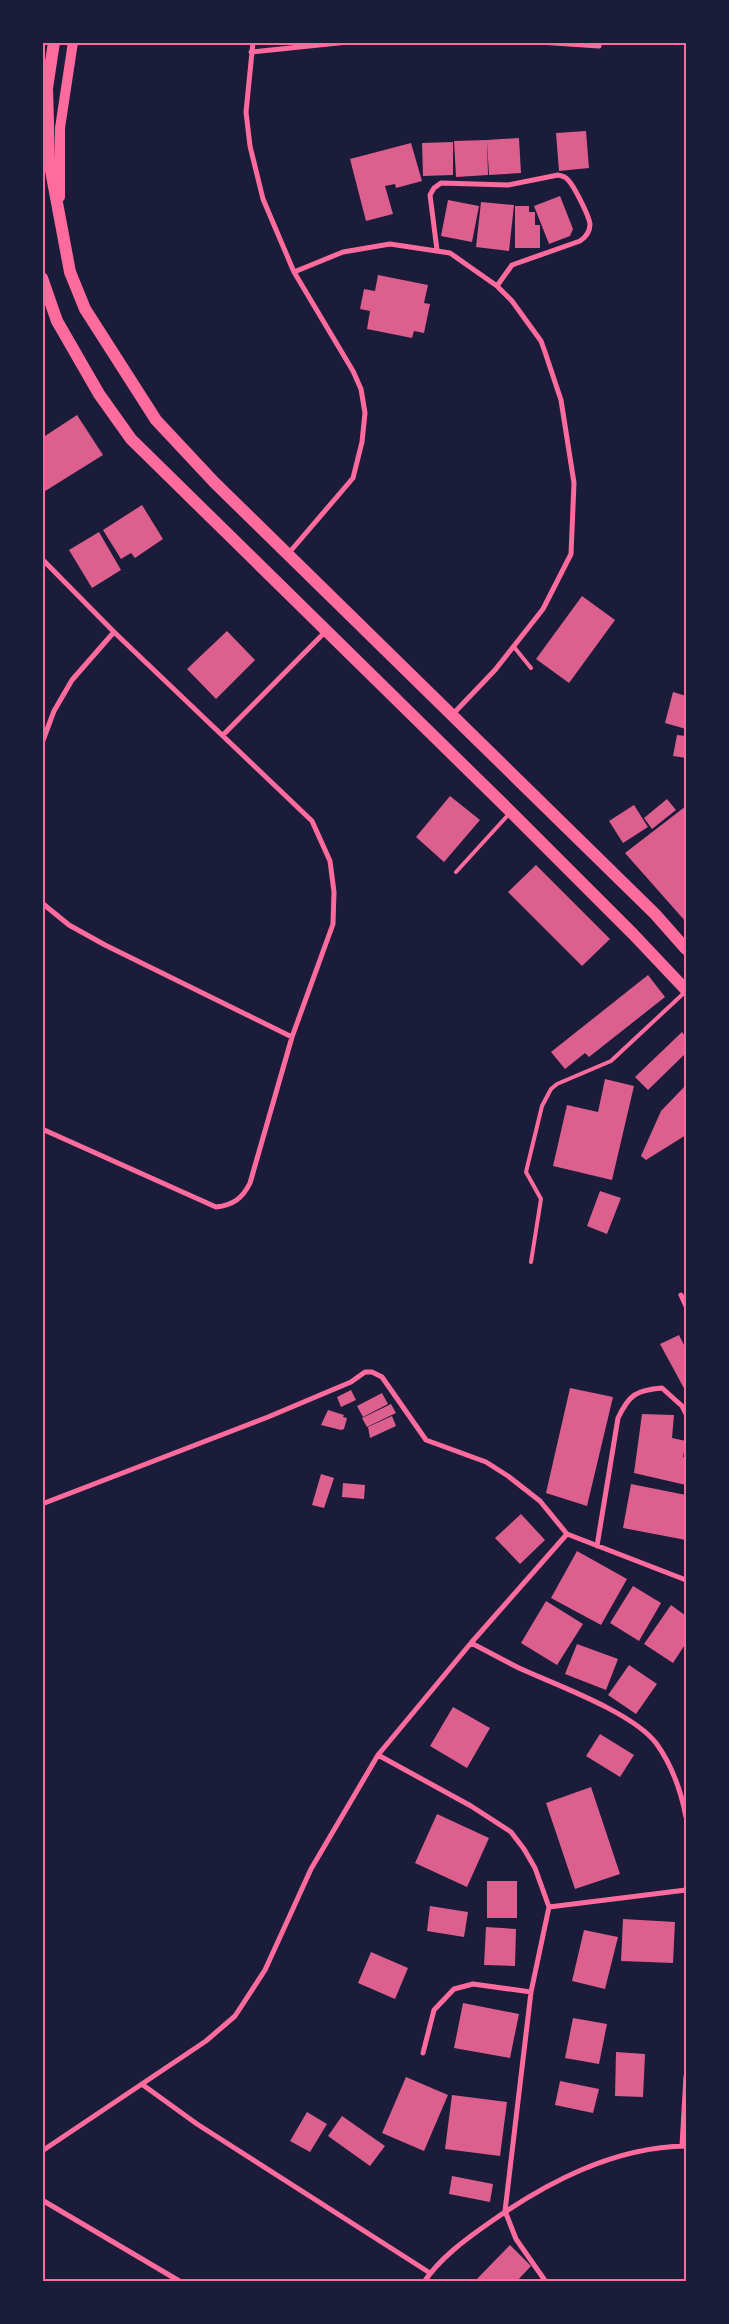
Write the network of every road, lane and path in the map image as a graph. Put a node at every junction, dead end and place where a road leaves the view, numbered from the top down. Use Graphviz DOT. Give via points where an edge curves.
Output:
graph roads {
  1 [pos="54,42"];
  2 [pos="73,42"];
  3 [pos="253,42"];
  4 [pos="348,42"];
  5 [pos="539,42"];
  6 [pos="599,44"];
  7 [pos="251,52"];
  8 [pos="61,233"];
  9 [pos="437,250"];
  10 [pos="294,272"];
  11 [pos="42,278"];
  12 [pos="497,286"];
  13 [pos="288,554"];
  14 [pos="42,559"];
  15 [pos="327,630"];
  16 [pos="114,632"];
  17 [pos="514,647"];
  18 [pos="531,668"];
  19 [pos="453,714"];
  20 [pos="223,735"];
  21 [pos="42,743"];
  22 [pos="511,812"];
  23 [pos="456,872"];
  24 [pos="42,903"];
  25 [pos="686,948"];
  26 [pos="686,991"];
  27 [pos="292,1037"];
  28 [pos="42,1130"];
  29 [pos="531,1262"];
  30 [pos="681,1295"];
  31 [pos="686,1306"];
  32 [pos="686,1414"];
  33 [pos="42,1504"];
  34 [pos="567,1534"];
  35 [pos="597,1546"];
  36 [pos="686,1580"];
  37 [pos="471,1643"];
  38 [pos="378,1755"];
  39 [pos="686,1817"];
  40 [pos="686,1890"];
  41 [pos="549,1908"];
  42 [pos="531,1992"];
  43 [pos="423,2053"];
  44 [pos="686,2076"];
  45 [pos="142,2085"];
  46 [pos="684,2146"];
  47 [pos="42,2151"];
  48 [pos="42,2200"];
  49 [pos="505,2212"];
  50 [pos="430,2273"];
  51 [pos="181,2282"];
  52 [pos="424,2282"];
  53 [pos="546,2282"];
  1 -- 8 [label="main road" via="47,110 49,160"];
  2 -- 8 [label="main road" via="60,128"];
  3 -- 7 [label="street"];
  4 -- 7 [label="street"];
  5 -- 6 [label="street"];
  7 -- 10 [label="street" via="246,112 250,146 263,199"];
  8 -- 13 [label="main road" via="70,272 85,309 156,420"];
  9 -- 10 [label="street" via="390,244 343,252"];
  9 -- 12 [label="street" via="450,253"];
  9 -- 12 [label="street" via="430,195 441,183 508,185 558,175 565,177 588,218 590,226 586,236 512,266"];
  10 -- 13 [label="street" via="353,371 361,389 365,413 354,478"];
  11 -- 15 [label="main road" via="57,321 99,394 131,439"];
  12 -- 17 [label="street" via="512,301 540,341 561,400 574,483 571,554 543,609"];
  13 -- 19 [label="main road"];
  14 -- 16 [label="street"];
  15 -- 20 [label="street"];
  15 -- 22 [label="main road"];
  16 -- 20 [label="street"];
  16 -- 21 [label="street" via="72,680 54,711"];
  17 -- 18 [label="lane"];
  17 -- 19 [label="street"];
  19 -- 25 [label="main road"];
  20 -- 27 [label="street" via="312,821 330,861 334,892 333,924"];
  22 -- 23 [label="lane"];
  22 -- 26 [label="main road"];
  24 -- 27 [label="street" via="69,925 105,945"];
  26 -- 29 [label="lane" via="611,1061 557,1084 546,1095 526,1172 541,1200"];
  27 -- 28 [label="street" via="250,1183 244,1194 230,1206 216,1207"];
  30 -- 31 [label="street"];
  32 -- 35 [label="street" via="662,1388 643,1389 626,1400 618,1418"];
  33 -- 34 [label="street" via="268,1417 351,1382 360,1373 368,1371 382,1377 426,1440 486,1462 508,1476 540,1501"];
  34 -- 35 [label="street"];
  34 -- 37 [label="street"];
  35 -- 36 [label="street"];
  37 -- 38 [label="street"];
  37 -- 39 [label="street" via="629,1720 645,1732 656,1743 673,1773"];
  38 -- 41 [label="street" via="511,1832 535,1868"];
  38 -- 45 [label="street" via="311,1869 265,1970 235,2016 206,2041"];
  40 -- 41 [label="street"];
  41 -- 42 [label="street"];
  42 -- 43 [label="street" via="473,1984 454,1989 434,2010"];
  42 -- 49 [label="street"];
  44 -- 46 [label="street"];
  45 -- 47 [label="street"];
  45 -- 50 [label="street" via="197,2124"];
  46 -- 49 [label="street" via="612,2159 579,2171 524,2198"];
  48 -- 51 [label="street"];
  49 -- 50 [label="street" via="476,2232"];
  49 -- 53 [label="street" via="516,2239"];
  50 -- 52 [label="street"];
}
